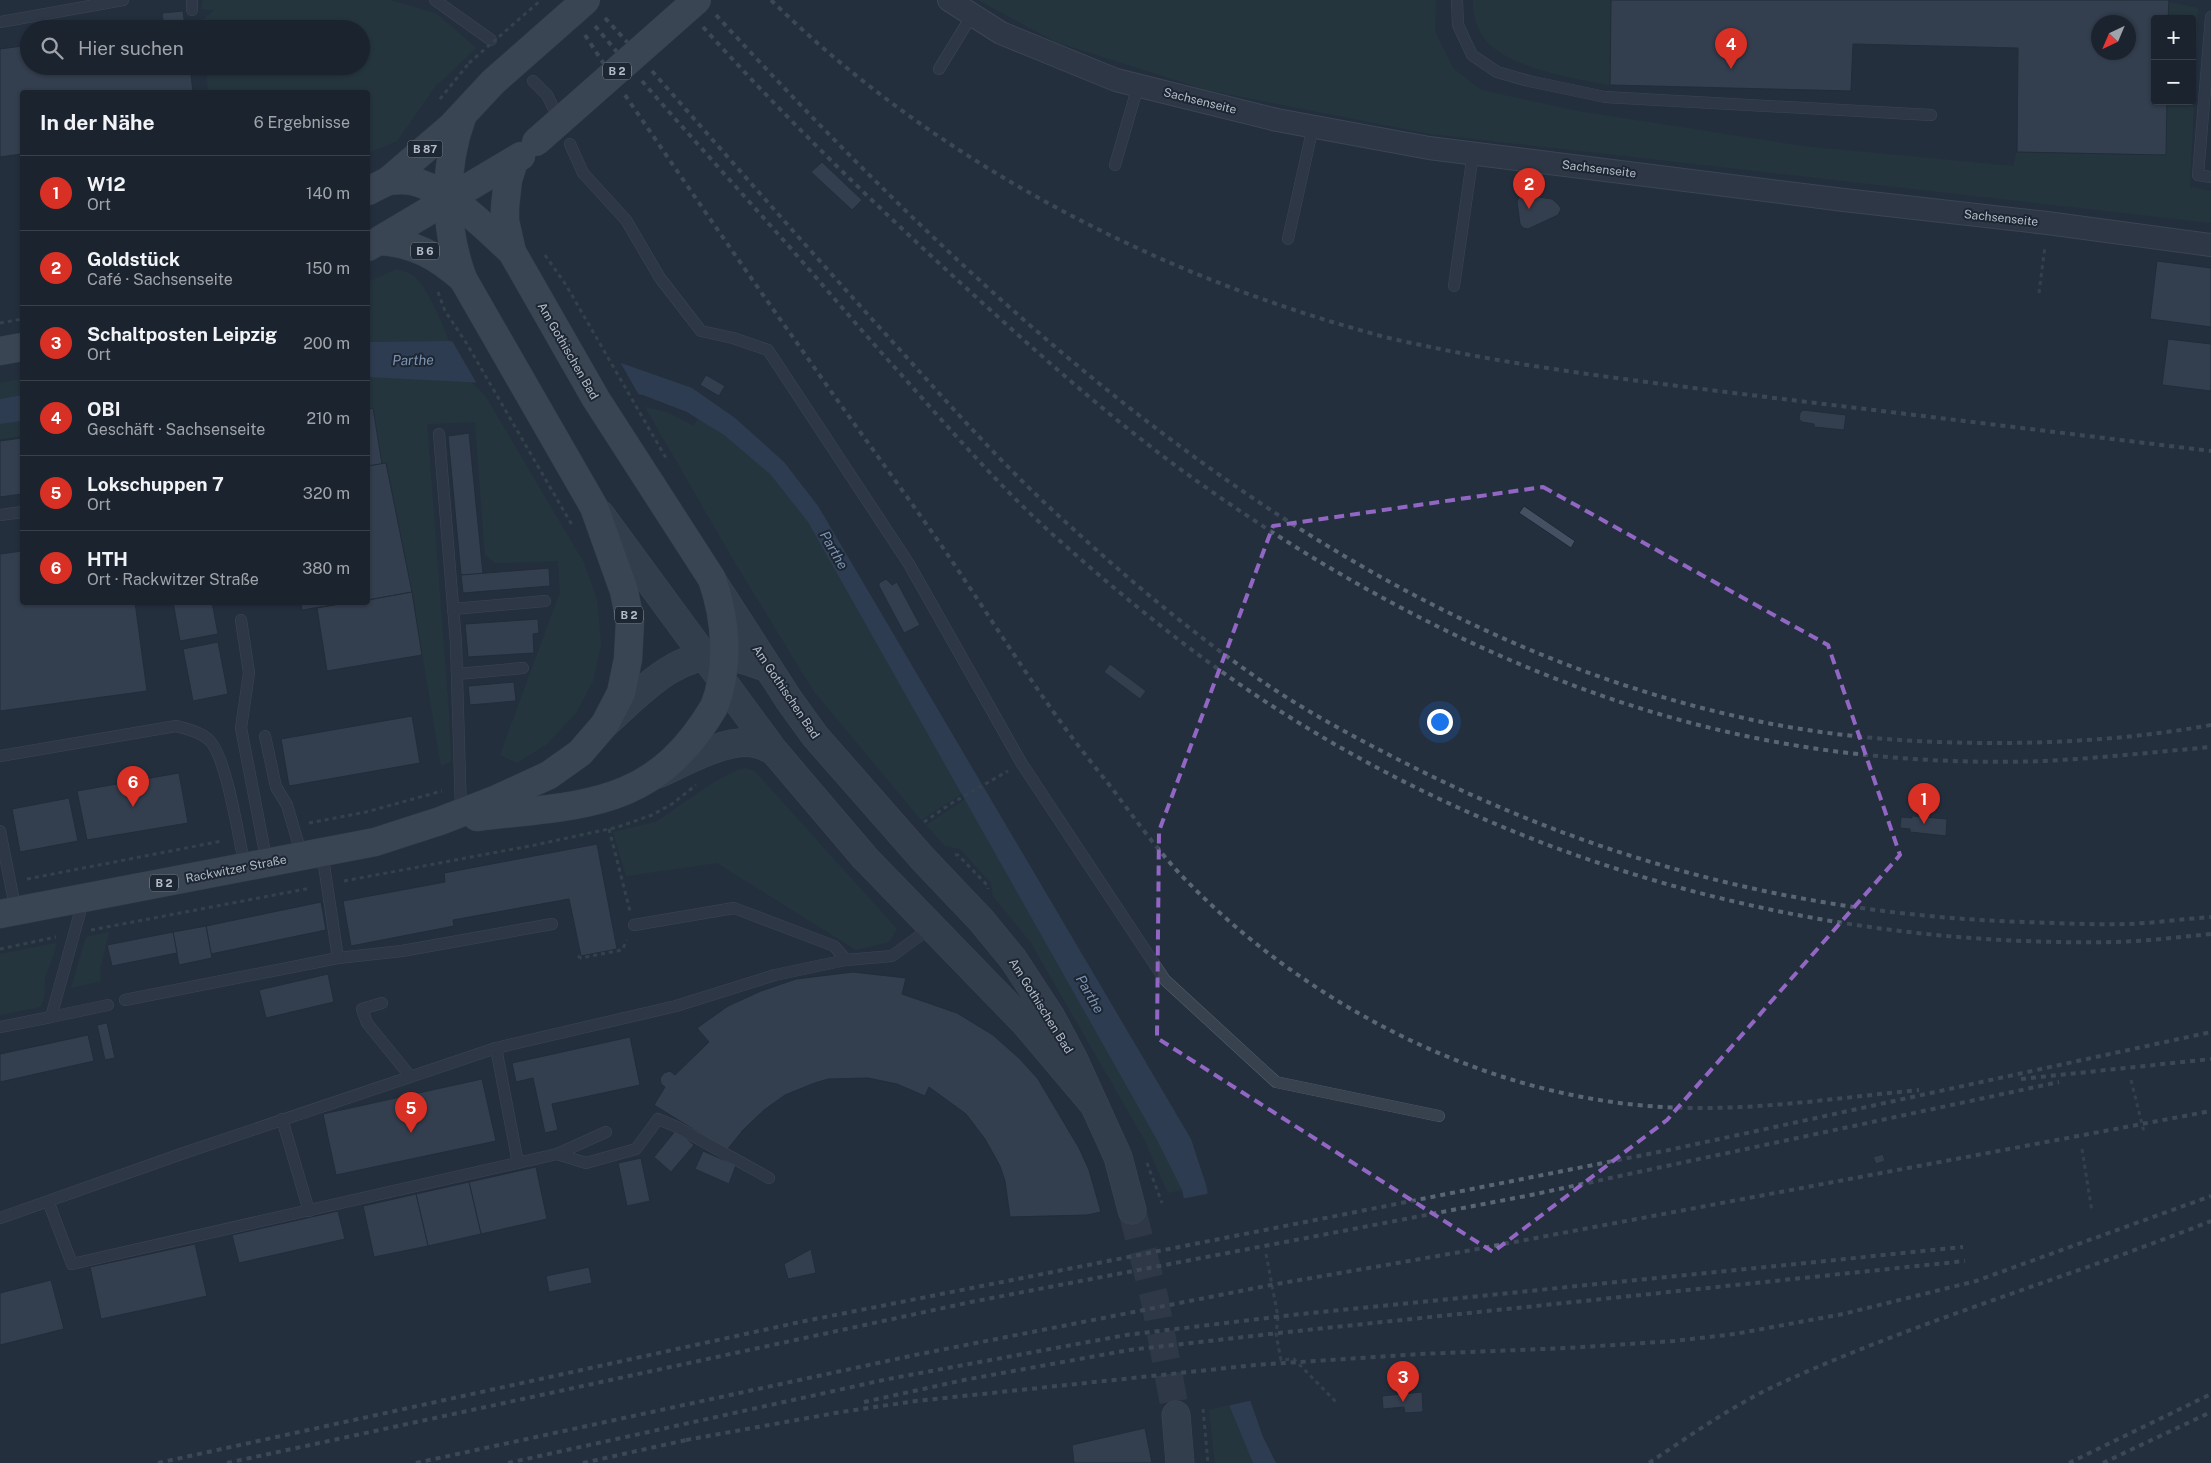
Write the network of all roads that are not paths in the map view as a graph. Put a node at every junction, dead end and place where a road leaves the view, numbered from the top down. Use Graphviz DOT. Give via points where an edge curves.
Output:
graph roads {
  1 [pos="123,0"];
  2 [pos="435,0"];
  3 [pos="586,0"];
  4 [pos="697,0"];
  5 [pos="949,0"];
  6 [pos="1457,0"];
  7 [pos="972,15"];
  8 [pos="2211,17"];
  9 [pos="0,22"];
  10 [pos="491,40"];
  11 [pos="939,69"];
  12 [pos="533,81"];
  13 [pos="1138,86"];
  14 [pos="554,109"];
  15 [pos="1931,115"];
  16 [pos="462,117"];
  17 [pos="1313,127"];
  18 [pos="570,144"];
  19 [pos="1473,154"];
  20 [pos="514,161"];
  21 [pos="1115,165"];
  22 [pos="2211,177"];
  23 [pos="378,186"];
  24 [pos="448,199"];
  25 [pos="1288,239"];
  26 [pos="373,244"];
  27 [pos="2211,245"];
  28 [pos="512,252"];
  29 [pos="463,279"];
  30 [pos="1454,286"];
  31 [pos="20,347"];
  32 [pos="0,351"];
  33 [pos="439,434"];
  34 [pos="594,507"];
  35 [pos="20,512"];
  36 [pos="0,515"];
  37 [pos="712,579"];
  38 [pos="545,601"];
  39 [pos="453,609"];
  40 [pos="241,620"];
  41 [pos="716,664"];
  42 [pos="523,668"];
  43 [pos="768,668"];
  44 [pos="457,674"];
  45 [pos="605,724"];
  46 [pos="265,736"];
  47 [pos="774,751"];
  48 [pos="0,756"];
  49 [pos="655,775"];
  50 [pos="451,817"];
  51 [pos="0,831"];
  52 [pos="312,854"];
  53 [pos="256,865"];
  54 [pos="84,898"];
  55 [pos="8,913"];
  56 [pos="552,924"];
  57 [pos="634,925"];
  58 [pos="930,928"];
  59 [pos="338,958"];
  60 [pos="846,960"];
  61 [pos="125,1000"];
  62 [pos="382,1003"];
  63 [pos="108,1005"];
  64 [pos="51,1016"];
  65 [pos="0,1028"];
  66 [pos="496,1048"];
  67 [pos="410,1076"];
  68 [pos="1095,1106"];
  69 [pos="1439,1116"];
  70 [pos="282,1119"];
  71 [pos="606,1132"];
  72 [pos="557,1154"];
  73 [pos="518,1163"];
  74 [pos="769,1178"];
  75 [pos="48,1201"];
  76 [pos="309,1210"];
  77 [pos="1132,1210"];
  78 [pos="0,1218"];
  79 [pos="1176,1415"];
  80 [pos="1180,1463"];
  1 -- 9 [label="lane"];
  2 -- 10 [label="lane"];
  3 -- 16 [label="main road, B 2, bridge" via="493,82"];
  4 -- 20 [label="main road, B 2, bridge"];
  5 -- 7 [label="street, Sachsenseite"];
  6 -- 15 [label="lane" via="1458,25 1472,55 1498,72 1530,81 1605,97"];
  7 -- 11 [label="lane"];
  7 -- 13 [label="street, Sachsenseite" via="1001,33"];
  8 -- 22 [label="lane" via="2198,175"];
  12 -- 14 [label="lane" via="547,95"];
  13 -- 17 [label="street, Sachsenseite"];
  13 -- 21 [label="lane"];
  16 -- 23 [label="main road, B 87"];
  16 -- 24 [label="main road, Am Gothischen Bad / B 2" via="451,156"];
  17 -- 19 [label="street, Sachsenseite"];
  17 -- 25 [label="lane"];
  18 -- 69 [label="lane" via="583,173 626,220 660,278 701,331 768,350 909,564 1022,764 1165,980 1276,1082"];
  19 -- 27 [label="street, Sachsenseite"];
  19 -- 30 [label="lane"];
  20 -- 24 [label="main road"];
  20 -- 28 [label="main road, Am Gothischen Bad / B 2" via="505,206"];
  23 -- 24 [label="main road" via="406,180 433,189"];
  24 -- 26 [label="main road"];
  24 -- 28 [label="main road, Am Gothischen Bad"];
  24 -- 29 [label="main road, Am Gothischen Bad / B 2" via="453,247"];
  26 -- 29 [label="main road, Am Gothischen Bad / B 6" via="394,242 420,249 435,256"];
  28 -- 37 [label="main road, Am Gothischen Bad / B 2" via="596,399"];
  29 -- 34 [label="main road, Am Gothischen Bad / B 2"];
  31 -- 32 [label="main road"];
  33 -- 39 [label="lane"];
  34 -- 41 [label="main road, Am Gothischen Bad"];
  34 -- 45 [label="main road, Rackwitzer Straße / B 2" via="624,591 630,630 626,676"];
  35 -- 36 [label="lane"];
  37 -- 41 [label="main road, Rackwitzer Straße / B 2" via="724,626"];
  37 -- 43 [label="main road, Am Gothischen Bad"];
  38 -- 39 [label="lane"];
  39 -- 44 [label="lane"];
  40 -- 53 [label="lane" via="249,673 241,728"];
  41 -- 43 [label="main road"];
  41 -- 45 [label="main road" via="688,659"];
  41 -- 47 [label="main road, Am Gothischen Bad"];
  41 -- 49 [label="main road, Rackwitzer Straße / B 2" via="717,699 708,716 680,753"];
  42 -- 44 [label="lane"];
  43 -- 68 [label="main road, Am Gothischen Bad" via="805,722 841,766 1013,959 1051,1018"];
  44 -- 50 [label="lane"];
  45 -- 50 [label="main road, Rackwitzer Straße / B 2" via="566,764 522,788"];
  46 -- 52 [label="lane" via="276,788"];
  47 -- 49 [label="main road" via="750,742 730,745"];
  47 -- 58 [label="main road, Am Gothischen Bad"];
  48 -- 53 [label="lane" via="176,726 195,731 211,742 223,765"];
  49 -- 50 [label="main road, Rackwitzer Straße / B 2" via="621,794 582,804"];
  50 -- 52 [label="main road, Rackwitzer Straße / B 2" via="375,842"];
  51 -- 55 [label="lane"];
  52 -- 53 [label="main road, Rackwitzer Straße / B 2"];
  52 -- 59 [label="lane" via="328,885"];
  53 -- 54 [label="main road, Rackwitzer Straße / B 2"];
  54 -- 55 [label="main road, Rackwitzer Straße / B 2"];
  54 -- 64 [label="lane"];
  56 -- 59 [label="lane" via="402,952"];
  57 -- 60 [label="lane" via="734,908 834,946"];
  58 -- 60 [label="lane" via="892,956"];
  58 -- 68 [label="main road, Am Gothischen Bad" via="1025,1023"];
  59 -- 61 [label="lane"];
  60 -- 66 [label="lane" via="775,975 676,1006"];
  62 -- 67 [label="lane" via="362,1009 366,1023"];
  63 -- 64 [label="lane"];
  64 -- 65 [label="lane"];
  66 -- 67 [label="lane"];
  66 -- 73 [label="lane"];
  67 -- 70 [label="lane"];
  68 -- 77 [label="main road, Am Gothischen Bad" via="1118,1157"];
  70 -- 75 [label="lane"];
  70 -- 76 [label="lane"];
  71 -- 72 [label="lane"];
  72 -- 73 [label="lane"];
  72 -- 74 [label="lane" via="586,1162 636,1149 658,1119"];
  73 -- 76 [label="lane"];
  75 -- 76 [label="lane" via="72,1264"];
  75 -- 78 [label="lane"];
  79 -- 80 [label="main road"];
}
